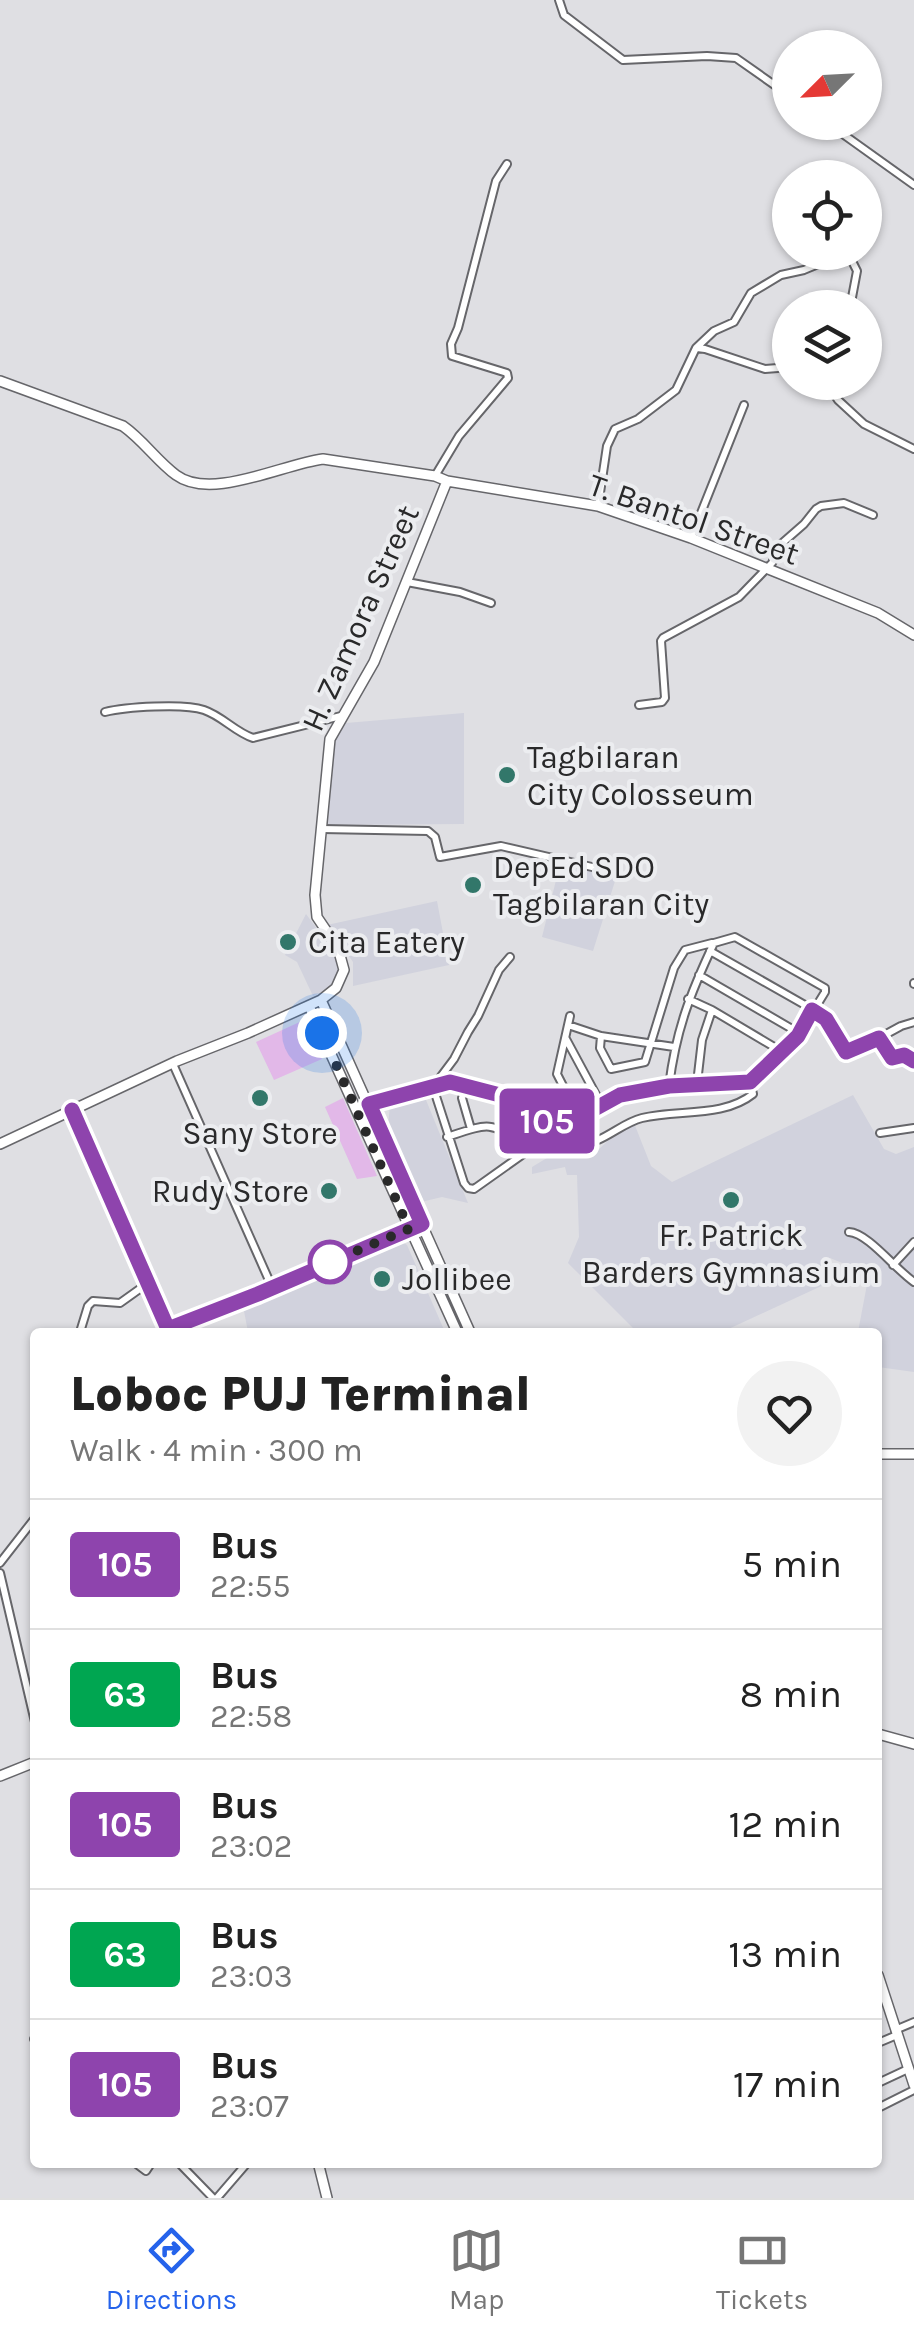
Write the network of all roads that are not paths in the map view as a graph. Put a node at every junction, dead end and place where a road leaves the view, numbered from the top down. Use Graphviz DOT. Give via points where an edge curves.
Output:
graph roads {
  1 [pos="559,0"];
  2 [pos="772,83"];
  3 [pos="851,140"];
  4 [pos="507,164"];
  5 [pos="914,185"];
  6 [pos="854,290"];
  7 [pos="696,348"];
  8 [pos="772,368"];
  9 [pos="0,381"];
  10 [pos="838,400"];
  11 [pos="744,405"];
  12 [pos="914,449"];
  13 [pos="435,476"];
  14 [pos="447,481"];
  15 [pos="598,506"];
  16 [pos="873,515"];
  17 [pos="691,538"];
  18 [pos="766,570"];
  19 [pos="407,582"];
  20 [pos="491,603"];
  21 [pos="914,635"];
  22 [pos="639,705"];
  23 [pos="105,712"];
  24 [pos="341,716"];
  25 [pos="322,829"];
  26 [pos="605,870"];
  27 [pos="712,947"];
  28 [pos="510,957"];
  29 [pos="699,975"];
  30 [pos="688,999"];
  31 [pos="322,1000"];
  32 [pos="309,1006"];
  33 [pos="712,1010"];
  34 [pos="812,1010"];
  35 [pos="914,1022"];
  36 [pos="799,1033"];
  37 [pos="602,1036"];
  38 [pos="566,1038"];
  39 [pos="879,1038"];
  40 [pos="650,1043"];
  41 [pos="674,1047"];
  42 [pos="781,1051"];
  43 [pos="914,1061"];
  44 [pos="172,1064"];
  45 [pos="750,1082"];
  46 [pos="696,1084"];
  47 [pos="669,1086"];
  48 [pos="433,1087"];
  49 [pos="462,1098"];
  50 [pos="369,1104"];
  51 [pos="601,1104"];
  52 [pos="357,1109"];
  53 [pos="72,1110"];
  54 [pos="578,1117"];
  55 [pos="560,1128"];
  56 [pos="914,1128"];
  57 [pos="471,1129"];
  58 [pos="880,1133"];
  59 [pos="448,1137"];
  60 [pos="0,1144"];
  61 [pos="531,1150"];
  62 [pos="414,1208"];
  63 [pos="402,1213"];
  64 [pos="422,1224"];
  65 [pos="409,1229"];
  66 [pos="848,1232"];
  67 [pos="914,1242"];
  68 [pos="892,1265"];
  69 [pos="914,1282"];
  70 [pos="148,1283"];
  71 [pos="272,1287"];
  72 [pos="81,1328"];
  73 [pos="168,1328"];
  74 [pos="170,1328"];
  75 [pos="455,1328"];
  76 [pos="468,1328"];
  77 [pos="882,1454"];
  78 [pos="914,1454"];
  79 [pos="30,1524"];
  80 [pos="0,1563"];
  81 [pos="0,1573"];
  82 [pos="30,1701"];
  83 [pos="882,1735"];
  84 [pos="914,1744"];
  85 [pos="30,1764"];
  86 [pos="0,1776"];
  87 [pos="882,1988"];
  88 [pos="914,2022"];
  89 [pos="896,2033"];
  90 [pos="882,2041"];
  91 [pos="908,2069"];
  92 [pos="882,2081"];
  93 [pos="914,2088"];
  94 [pos="882,2106"];
  95 [pos="184,2168"];
  96 [pos="242,2168"];
  97 [pos="320,2168"];
  98 [pos="215,2198"];
  99 [pos="327,2198"];
  1 -- 2 [label="street" via="564,15 622,60 736,58"];
  3 -- 5 [label="street"];
  4 -- 13 [label="street" via="496,181 452,356 508,378"];
  6 -- 7 [label="street" via="851,259 781,275 752,293 734,322"];
  7 -- 8 [label="street"];
  7 -- 15 [label="street" via="676,390 615,429"];
  9 -- 13 [label="main road, T. Bantol Street" via="123,426 187,482 233,482 323,459"];
  10 -- 12 [label="street" via="864,424"];
  11 -- 17 [label="street"];
  13 -- 14 [label="main road, T. Bantol Street"];
  14 -- 15 [label="main road, T. Bantol Street"];
  14 -- 19 [label="main road, H. Zamora Street"];
  15 -- 17 [label="main road, T. Bantol Street"];
  16 -- 18 [label="street" via="844,503 816,509 780,544"];
  17 -- 18 [label="main road, T. Bantol Street"];
  18 -- 21 [label="main road, T. Bantol Street" via="878,612"];
  18 -- 22 [label="street" via="739,598 663,638 665,698"];
  19 -- 20 [label="street"];
  19 -- 24 [label="main road, H. Zamora Street" via="374,662"];
  23 -- 24 [label="street" via="202,709 254,738"];
  24 -- 25 [label="main road, H. Zamora Street" via="330,739"];
  25 -- 26 [label="street" via="428,832 440,856 501,846"];
  25 -- 31 [label="main road, H. Zamora Street" via="318,917 344,970"];
  27 -- 29 [label="street"];
  27 -- 34 [label="street"];
  27 -- 34 [label="street" via="735,937 825,988"];
  27 -- 40 [label="street" via="685,950"];
  28 -- 48 [label="street"];
  29 -- 30 [label="street"];
  29 -- 36 [label="street"];
  30 -- 33 [label="street"];
  30 -- 41 [label="street"];
  31 -- 32 [label="main road"];
  31 -- 50 [label="main road"];
  32 -- 44 [label="main road"];
  32 -- 52 [label="main road"];
  33 -- 42 [label="street"];
  33 -- 46 [label="street"];
  34 -- 36 [label="street"];
  34 -- 39 [label="street" via="826,1019 846,1052"];
  35 -- 39 [label="street"];
  36 -- 42 [label="street"];
  37 -- 38 [label="street" via="569,1020"];
  37 -- 40 [label="street"];
  37 -- 40 [label="street" via="600,1048 611,1070 645,1062"];
  38 -- 51 [label="street"];
  38 -- 54 [label="street" via="558,1074"];
  39 -- 43 [label="street" via="892,1058"];
  40 -- 41 [label="street"];
  41 -- 47 [label="street"];
  42 -- 45 [label="street"];
  44 -- 53 [label="main road"];
  44 -- 71 [label="street"];
  45 -- 46 [label="street"];
  45 -- 55 [label="street" via="753,1094 725,1108 640,1118 598,1140"];
  46 -- 47 [label="street"];
  47 -- 51 [label="street"];
  48 -- 50 [label="street"];
  48 -- 55 [label="street" via="450,1082 500,1095"];
  48 -- 59 [label="street"];
  49 -- 57 [label="street"];
  50 -- 52 [label="street"];
  50 -- 62 [label="main road"];
  51 -- 54 [label="street"];
  52 -- 63 [label="main road"];
  53 -- 60 [label="main road"];
  53 -- 70 [label="street"];
  54 -- 55 [label="street"];
  55 -- 61 [label="street"];
  56 -- 58 [label="street"];
  57 -- 59 [label="street"];
  57 -- 61 [label="street" via="497,1128"];
  59 -- 61 [label="street" via="471,1190"];
  62 -- 63 [label="main road"];
  62 -- 64 [label="main road"];
  63 -- 65 [label="main road"];
  64 -- 65 [label="street"];
  64 -- 76 [label="main road"];
  65 -- 71 [label="street"];
  65 -- 75 [label="main road"];
  66 -- 68 [label="street" via="863,1236"];
  67 -- 68 [label="street"];
  68 -- 69 [label="street"];
  70 -- 72 [label="street" via="120,1303 92,1302"];
  70 -- 73 [label="street"];
  71 -- 74 [label="street"];
  77 -- 78 [label="main road"];
  79 -- 80 [label="street"];
  81 -- 82 [label="street"];
  83 -- 84 [label="main road"];
  85 -- 86 [label="main road"];
  87 -- 89 [label="main road"];
  88 -- 89 [label="street"];
  89 -- 90 [label="street"];
  89 -- 91 [label="main road"];
  91 -- 92 [label="street"];
  91 -- 93 [label="main road"];
  93 -- 94 [label="street"];
  95 -- 98 [label="street"];
  96 -- 98 [label="street"];
  97 -- 99 [label="main road"];
}
